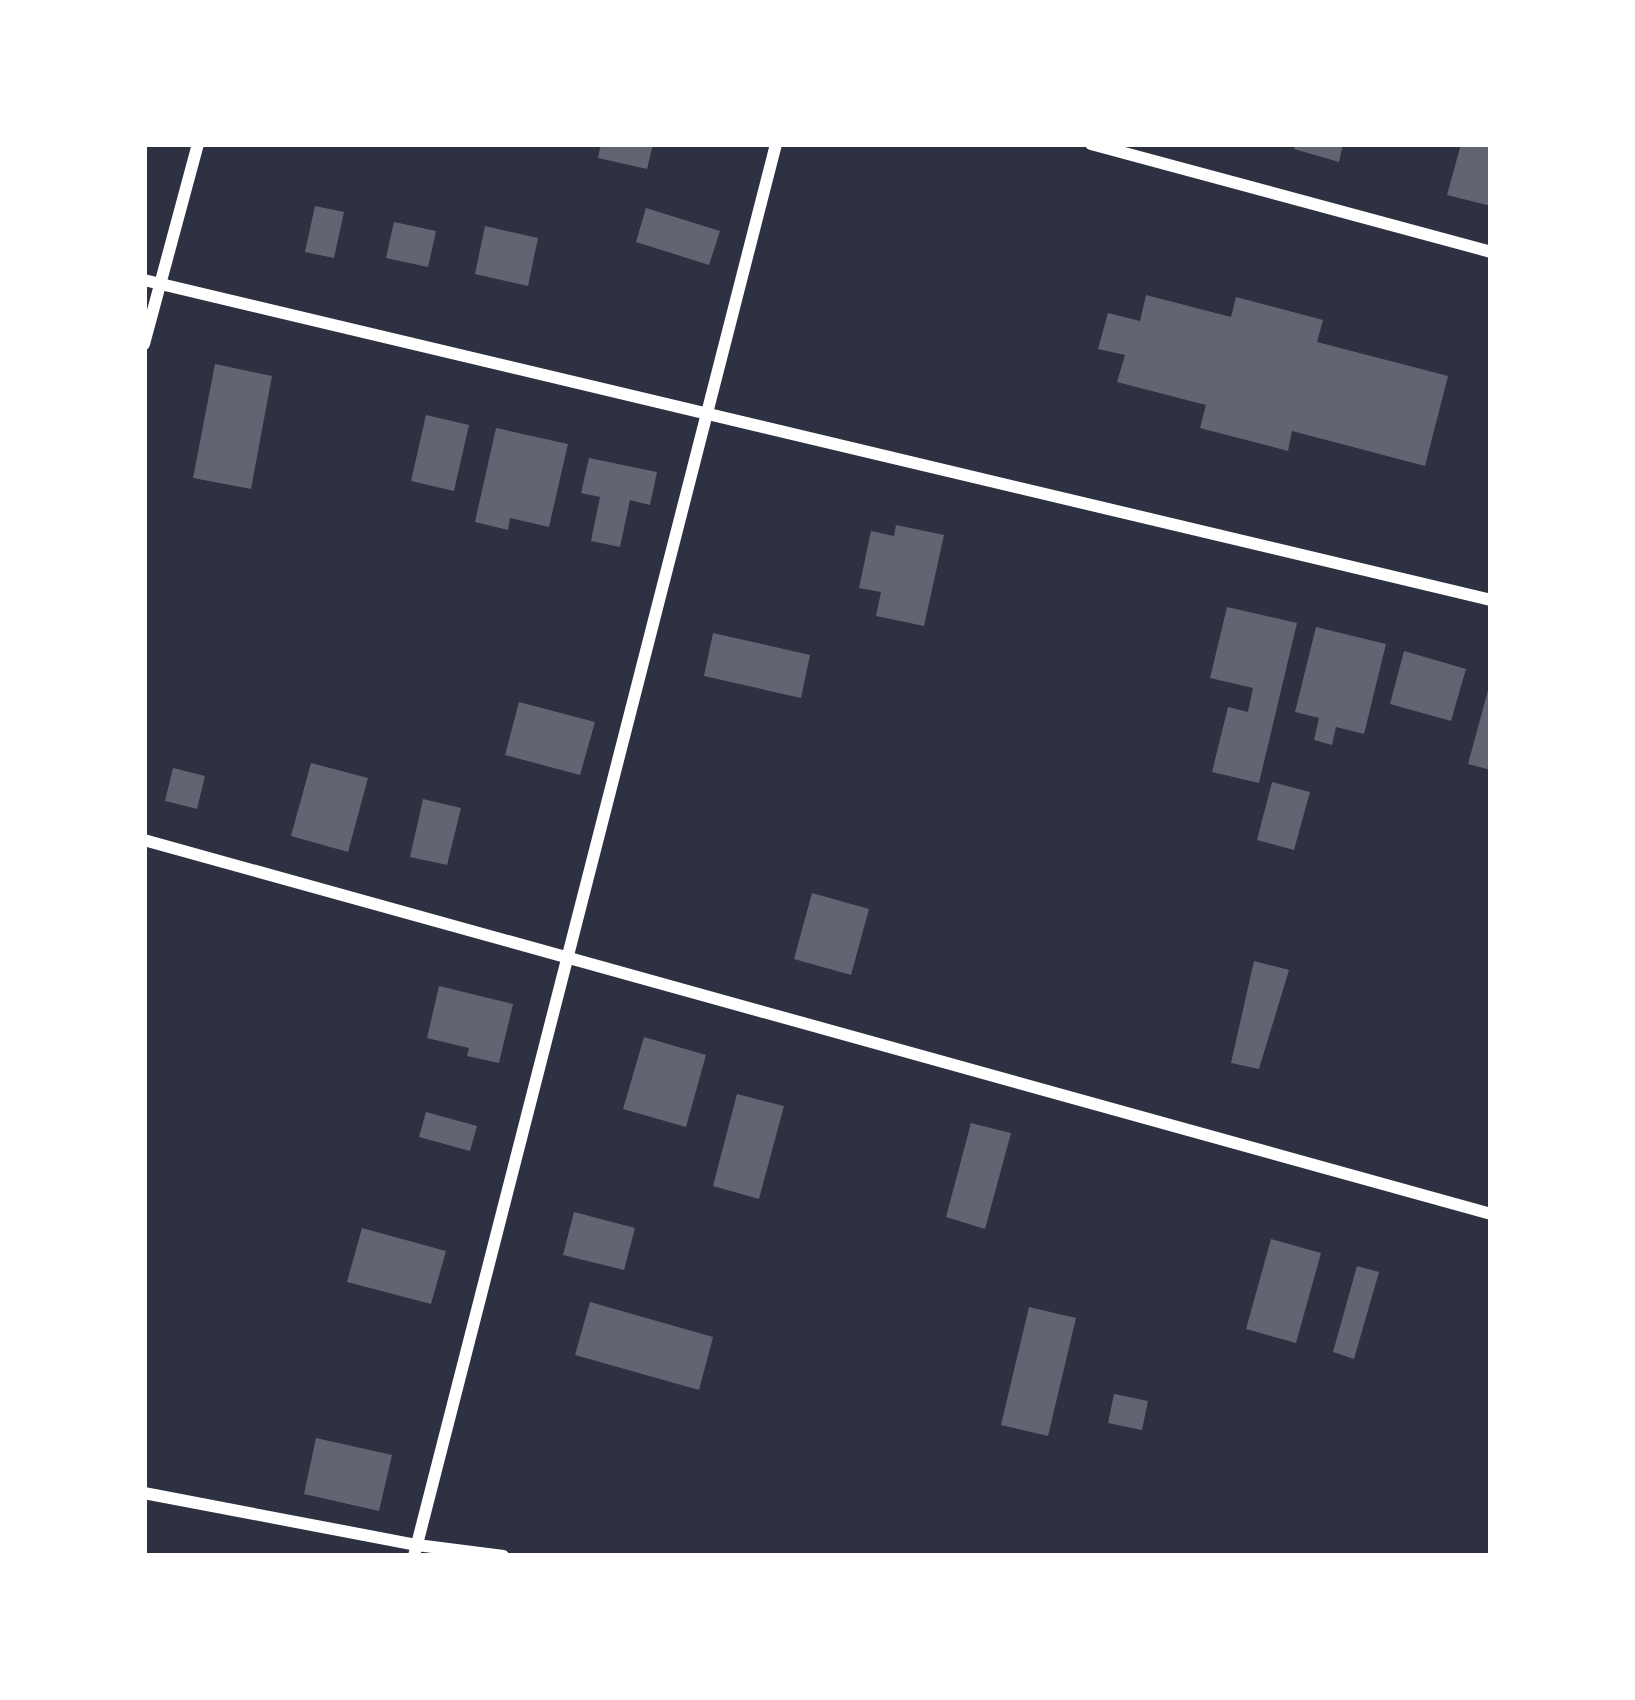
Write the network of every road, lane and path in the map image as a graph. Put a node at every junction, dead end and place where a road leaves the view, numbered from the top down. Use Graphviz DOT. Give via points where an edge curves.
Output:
graph roads {
  1 [pos="198,144"];
  2 [pos="776,144"];
  3 [pos="1091,144"];
  4 [pos="1491,252"];
  5 [pos="144,280"];
  6 [pos="160,284"];
  7 [pos="144,344"];
  8 [pos="710,411"];
  9 [pos="1491,600"];
  10 [pos="144,840"];
  11 [pos="570,962"];
  12 [pos="1491,1214"];
  13 [pos="144,1492"];
  14 [pos="416,1551"];
  15 [pos="502,1556"];
  1 -- 6 [label="street"];
  2 -- 8 [label="street"];
  3 -- 4 [label="street"];
  5 -- 6 [label="street"];
  6 -- 7 [label="street"];
  6 -- 8 [label="street"];
  8 -- 9 [label="street"];
  8 -- 11 [label="street"];
  10 -- 11 [label="street"];
  11 -- 12 [label="street"];
  11 -- 14 [label="street"];
  13 -- 14 [label="street"];
  14 -- 15 [label="street"];
}
